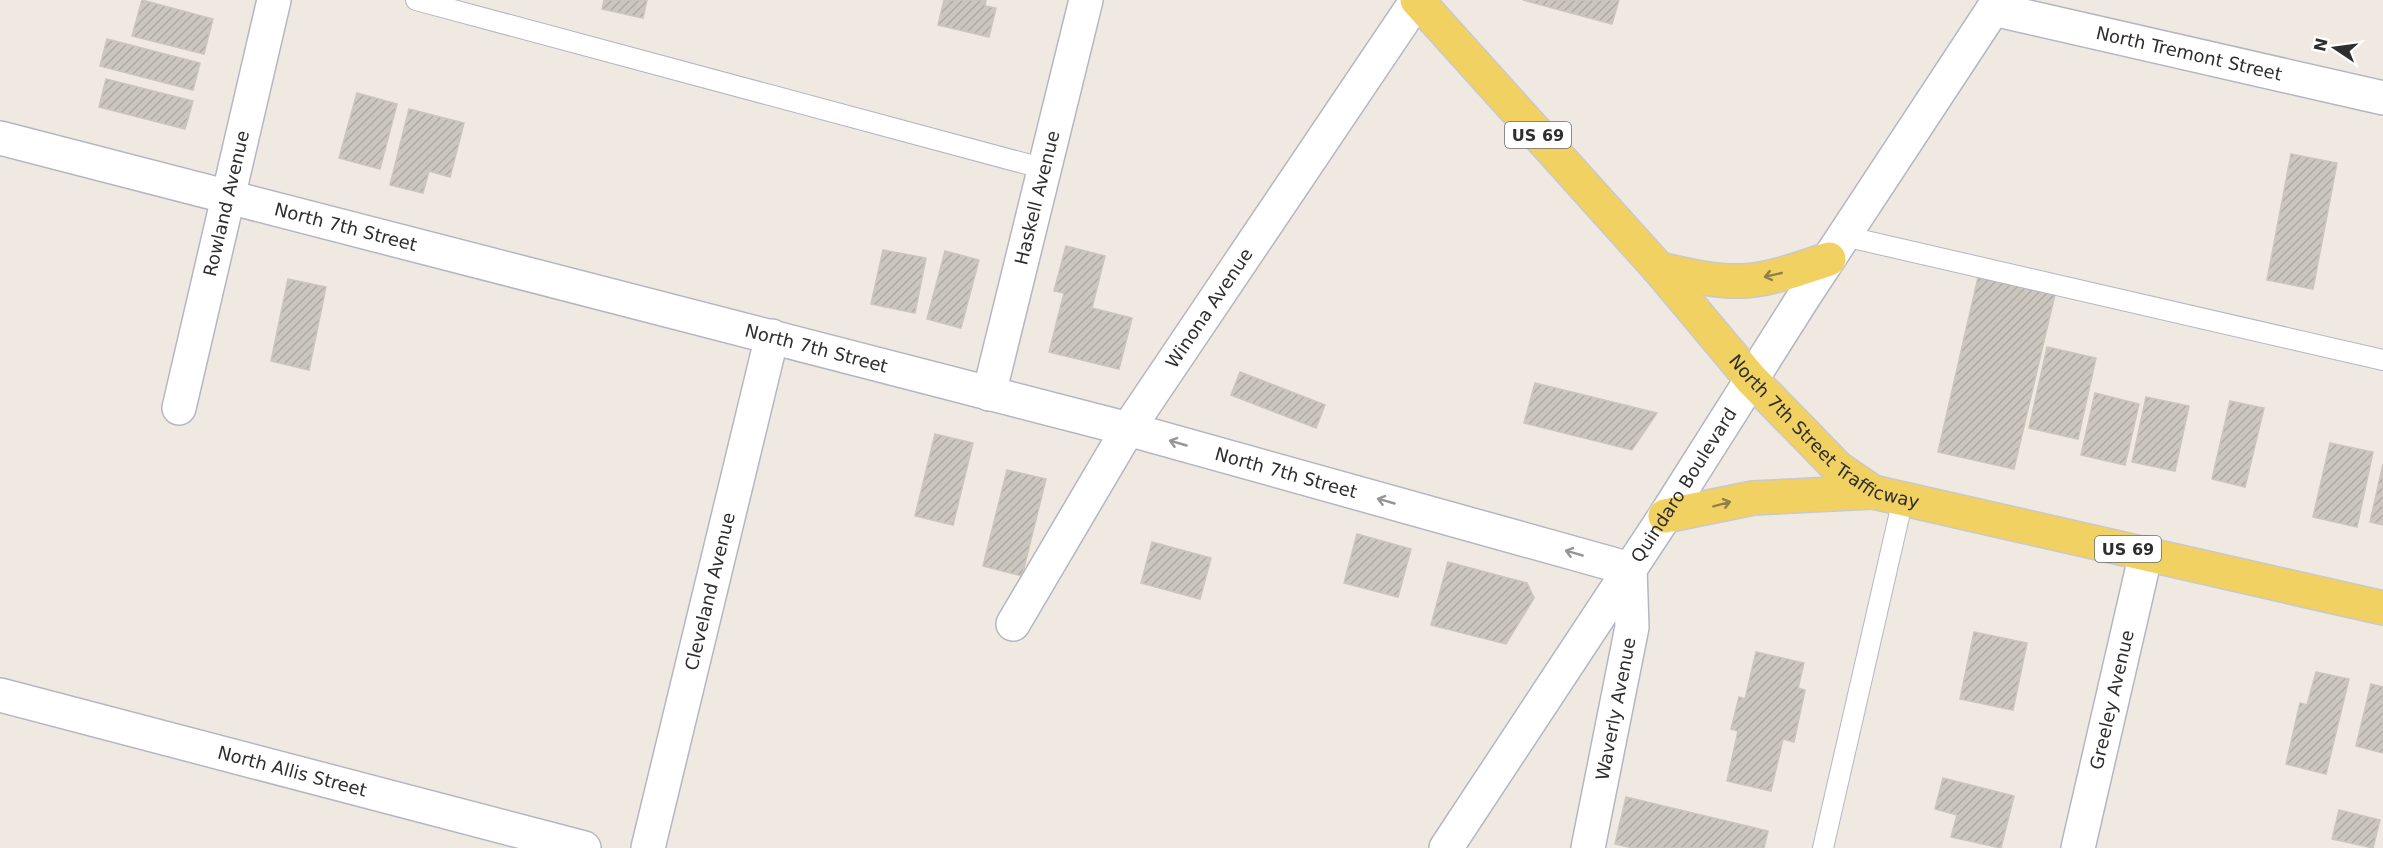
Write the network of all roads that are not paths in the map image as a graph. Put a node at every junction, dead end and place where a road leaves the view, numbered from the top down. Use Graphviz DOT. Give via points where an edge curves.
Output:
graph roads {
  1 [pos="274,0"];
  2 [pos="416,0"];
  3 [pos="1086,0"];
  4 [pos="1417,0"];
  5 [pos="1996,4"];
  6 [pos="2383,98"];
  7 [pos="0,138"];
  8 [pos="1045,169"];
  9 [pos="228,196"];
  10 [pos="1836,247"];
  11 [pos="1659,269"];
  12 [pos="772,336"];
  13 [pos="2383,360"];
  14 [pos="1751,379"];
  15 [pos="989,394"];
  16 [pos="179,408"];
  17 [pos="1128,429"];
  18 [pos="1888,496"];
  19 [pos="1665,516"];
  20 [pos="2146,553"];
  21 [pos="1630,569"];
  22 [pos="2383,608"];
  23 [pos="1013,624"];
  24 [pos="0,695"];
  25 [pos="584,848"];
  26 [pos="648,848"];
  27 [pos="1446,848"];
  28 [pos="1588,848"];
  29 [pos="1823,848"];
  30 [pos="2078,848"];
  1 -- 9 [label="street, Rowland Avenue"];
  2 -- 8 [label="lane"];
  3 -- 8 [label="street, Haskell Avenue"];
  4 -- 11 [label="main road, North 7th Street Trafficway / US 69"];
  4 -- 17 [label="street, Winona Avenue"];
  5 -- 6 [label="street, North Tremont Street"];
  5 -- 10 [label="street, Quindaro Boulevard"];
  7 -- 9 [label="street, North 7th Street"];
  8 -- 15 [label="street, Haskell Avenue"];
  9 -- 12 [label="street, North 7th Street"];
  9 -- 16 [label="street, Rowland Avenue"];
  10 -- 11 [label="main road, one-way" via="1794,270 1744,281 1698,278"];
  10 -- 13 [label="lane"];
  10 -- 14 [label="street, Quindaro Boulevard"];
  11 -- 14 [label="main road, North 7th Street Trafficway / US 69"];
  12 -- 15 [label="street, North 7th Street"];
  12 -- 26 [label="street, Cleveland Avenue"];
  14 -- 18 [label="main road, North 7th Street Trafficway / US 69" via="1838,468"];
  14 -- 19 [label="street, Quindaro Boulevard"];
  15 -- 17 [label="street, North 7th Street"];
  21 -- 17 [label="street, North 7th Street, one-way"];
  17 -- 23 [label="street, Winona Avenue"];
  19 -- 18 [label="main road, one-way" via="1753,498"];
  18 -- 20 [label="main road, North 7th Street Trafficway / US 69"];
  18 -- 29 [label="lane"];
  19 -- 21 [label="street, Quindaro Boulevard"];
  20 -- 22 [label="main road, North 7th Street Trafficway / US 69"];
  20 -- 30 [label="street, Greeley Avenue"];
  21 -- 27 [label="street, Quindaro Boulevard"];
  21 -- 28 [label="street, Waverly Avenue" via="1632,627"];
  24 -- 25 [label="street, North Allis Street"];
}
